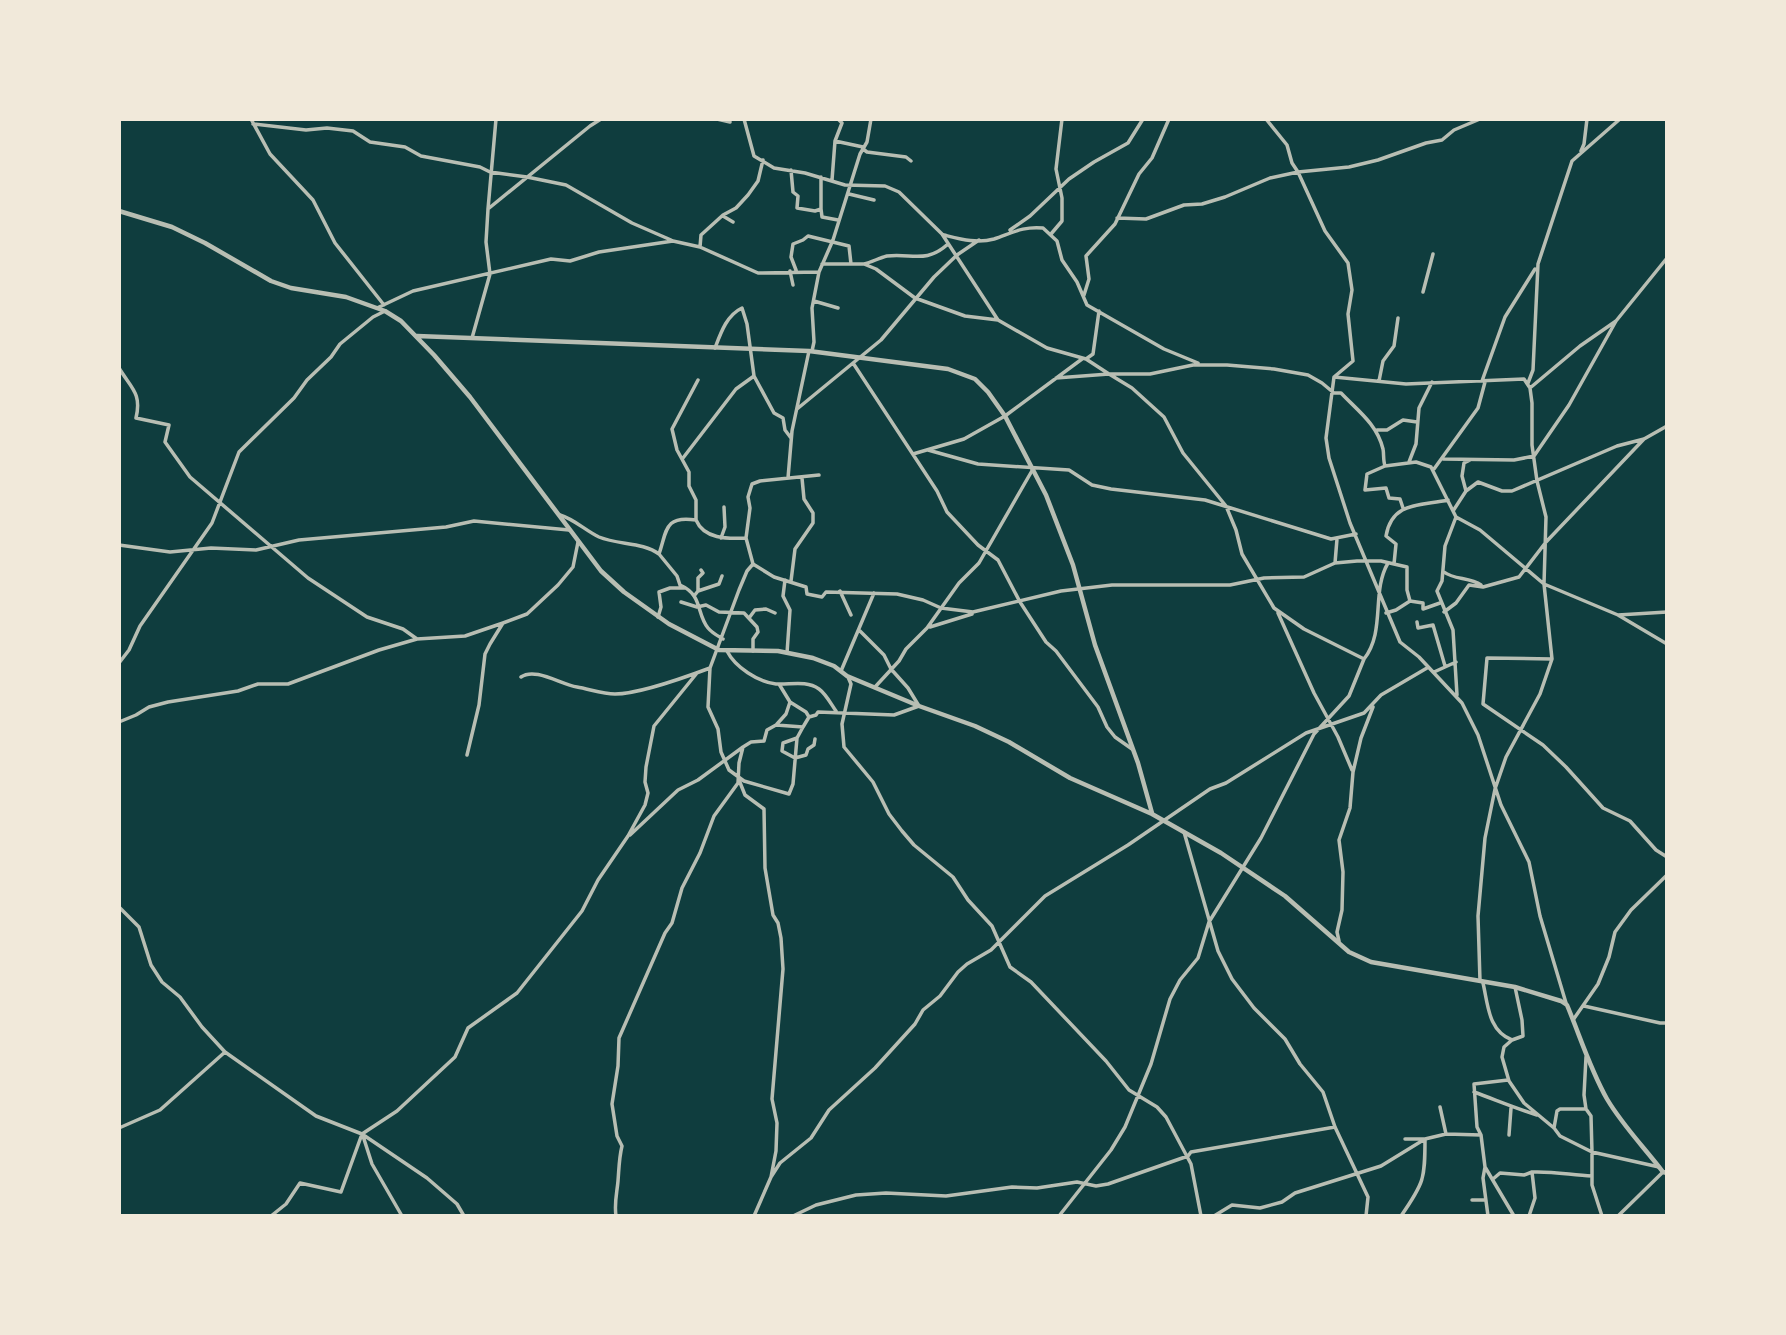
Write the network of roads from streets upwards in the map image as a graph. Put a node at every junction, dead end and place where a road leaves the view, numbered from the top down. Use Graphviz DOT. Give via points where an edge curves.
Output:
graph roads {
  1 [pos="496,119"];
  2 [pos="601,119"];
  3 [pos="717,119"];
  4 [pos="744,119"];
  5 [pos="838,119"];
  6 [pos="871,119"];
  7 [pos="1062,119"];
  8 [pos="1143,119"];
  9 [pos="1169,119"];
  10 [pos="1266,119"];
  11 [pos="1480,119"];
  12 [pos="1587,119"];
  13 [pos="1620,119"];
  14 [pos="252,122"];
  15 [pos="730,122"];
  16 [pos="835,141"];
  17 [pos="863,148"];
  18 [pos="1580,153"];
  19 [pos="764,160"];
  20 [pos="911,161"];
  21 [pos="791,170"];
  22 [pos="490,172"];
  23 [pos="1298,172"];
  24 [pos="527,177"];
  25 [pos="821,177"];
  26 [pos="832,180"];
  27 [pos="850,186"];
  28 [pos="1060,188"];
  29 [pos="848,194"];
  30 [pos="874,200"];
  31 [pos="488,209"];
  32 [pos="821,209"];
  33 [pos="119,211"];
  34 [pos="723,215"];
  35 [pos="1117,218"];
  36 [pos="838,220"];
  37 [pos="733,222"];
  38 [pos="942,234"];
  39 [pos="1051,234"];
  40 [pos="1002,235"];
  41 [pos="833,240"];
  42 [pos="979,240"];
  43 [pos="673,241"];
  44 [pos="948,244"];
  45 [pos="700,247"];
  46 [pos="1433,254"];
  47 [pos="957,256"];
  48 [pos="1667,258"];
  49 [pos="822,264"];
  50 [pos="851,264"];
  51 [pos="864,264"];
  52 [pos="1538,264"];
  53 [pos="790,271"];
  54 [pos="796,271"];
  55 [pos="819,272"];
  56 [pos="490,274"];
  57 [pos="793,285"];
  58 [pos="1423,292"];
  59 [pos="1084,297"];
  60 [pos="915,299"];
  61 [pos="814,301"];
  62 [pos="384,305"];
  63 [pos="377,308"];
  64 [pos="838,308"];
  65 [pos="385,311"];
  66 [pos="1099,311"];
  67 [pos="1398,318"];
  68 [pos="998,320"];
  69 [pos="1616,321"];
  70 [pos="416,336"];
  71 [pos="472,338"];
  72 [pos="715,348"];
  73 [pos="751,349"];
  74 [pos="811,351"];
  75 [pos="860,358"];
  76 [pos="1084,359"];
  77 [pos="853,363"];
  78 [pos="1203,364"];
  79 [pos="119,368"];
  80 [pos="1109,374"];
  81 [pos="754,376"];
  82 [pos="1334,377"];
  83 [pos="1056,378"];
  84 [pos="698,380"];
  85 [pos="1379,381"];
  86 [pos="1484,381"];
  87 [pos="1432,382"];
  88 [pos="1529,386"];
  89 [pos="1334,393"];
  90 [pos="797,409"];
  91 [pos="1004,416"];
  92 [pos="1417,422"];
  93 [pos="1667,426"];
  94 [pos="1376,430"];
  95 [pos="791,438"];
  96 [pos="1644,439"];
  97 [pos="928,450"];
  98 [pos="913,454"];
  99 [pos="1534,456"];
  100 [pos="683,458"];
  101 [pos="1443,459"];
  102 [pos="1471,459"];
  103 [pos="1409,462"];
  104 [pos="1385,466"];
  105 [pos="1032,468"];
  106 [pos="1434,469"];
  107 [pos="819,475"];
  108 [pos="788,478"];
  109 [pos="802,478"];
  110 [pos="1536,481"];
  111 [pos="1466,491"];
  112 [pos="1448,500"];
  113 [pos="220,502"];
  114 [pos="1226,506"];
  115 [pos="724,507"];
  116 [pos="1403,508"];
  117 [pos="1453,511"];
  118 [pos="558,514"];
  119 [pos="1456,517"];
  120 [pos="696,520"];
  121 [pos="569,530"];
  122 [pos="1356,534"];
  123 [pos="721,538"];
  124 [pos="746,538"];
  125 [pos="1337,540"];
  126 [pos="579,541"];
  127 [pos="1546,541"];
  128 [pos="119,545"];
  129 [pos="270,548"];
  130 [pos="193,550"];
  131 [pos="986,551"];
  132 [pos="659,554"];
  133 [pos="1364,561"];
  134 [pos="1335,563"];
  135 [pos="1388,563"];
  136 [pos="753,564"];
  137 [pos="1394,564"];
  138 [pos="1524,568"];
  139 [pos="701,569"];
  140 [pos="1443,571"];
  141 [pos="722,576"];
  142 [pos="1256,579"];
  143 [pos="785,580"];
  144 [pos="791,581"];
  145 [pos="1544,584"];
  146 [pos="1483,587"];
  147 [pos="687,588"];
  148 [pos="1079,589"];
  149 [pos="698,591"];
  150 [pos="840,591"];
  151 [pos="1379,592"];
  152 [pos="874,593"];
  153 [pos="694,596"];
  154 [pos="1020,601"];
  155 [pos="1410,601"];
  156 [pos="681,602"];
  157 [pos="1440,603"];
  158 [pos="700,605"];
  159 [pos="941,608"];
  160 [pos="984,610"];
  161 [pos="1277,610"];
  162 [pos="732,612"];
  163 [pos="1444,612"];
  164 [pos="1667,612"];
  165 [pos="775,613"];
  166 [pos="1386,613"];
  167 [pos="850,615"];
  168 [pos="1618,615"];
  169 [pos="659,617"];
  170 [pos="749,618"];
  171 [pos="1417,622"];
  172 [pos="503,623"];
  173 [pos="927,628"];
  174 [pos="860,631"];
  175 [pos="417,639"];
  176 [pos="723,639"];
  177 [pos="1667,644"];
  178 [pos="719,649"];
  179 [pos="727,651"];
  180 [pos="753,651"];
  181 [pos="787,653"];
  182 [pos="1364,659"];
  183 [pos="1552,659"];
  184 [pos="1456,662"];
  185 [pos="119,663"];
  186 [pos="1445,666"];
  187 [pos="710,668"];
  188 [pos="1427,668"];
  189 [pos="891,669"];
  190 [pos="841,671"];
  191 [pos="1434,672"];
  192 [pos="697,673"];
  193 [pos="847,676"];
  194 [pos="521,677"];
  195 [pos="779,684"];
  196 [pos="875,687"];
  197 [pos="1457,698"];
  198 [pos="790,702"];
  199 [pos="1374,705"];
  200 [pos="919,706"];
  201 [pos="836,711"];
  202 [pos="843,711"];
  203 [pos="809,717"];
  204 [pos="119,722"];
  205 [pos="1330,723"];
  206 [pos="776,725"];
  207 [pos="803,727"];
  208 [pos="1320,728"];
  209 [pos="1520,728"];
  210 [pos="797,738"];
  211 [pos="815,739"];
  212 [pos="743,747"];
  213 [pos="1132,749"];
  214 [pos="467,755"];
  215 [pos="795,758"];
  216 [pos="724,762"];
  217 [pos="1353,772"];
  218 [pos="738,778"];
  219 [pos="1495,789"];
  220 [pos="1152,814"];
  221 [pos="1163,820"];
  222 [pos="1184,832"];
  223 [pos="628,836"];
  224 [pos="1667,857"];
  225 [pos="1242,868"];
  226 [pos="1667,876"];
  227 [pos="119,907"];
  228 [pos="1209,922"];
  229 [pos="1000,940"];
  230 [pos="1339,944"];
  231 [pos="1482,982"];
  232 [pos="1515,987"];
  233 [pos="1567,1005"];
  234 [pos="1584,1006"];
  235 [pos="1573,1020"];
  236 [pos="1667,1023"];
  237 [pos="1512,1040"];
  238 [pos="225,1052"];
  239 [pos="1586,1057"];
  240 [pos="1508,1080"];
  241 [pos="1474,1092"];
  242 [pos="1139,1097"];
  243 [pos="1440,1107"];
  244 [pos="1511,1108"];
  245 [pos="1586,1109"];
  246 [pos="1543,1117"];
  247 [pos="1335,1127"];
  248 [pos="119,1128"];
  249 [pos="1555,1128"];
  250 [pos="362,1133"];
  251 [pos="1446,1135"];
  252 [pos="1481,1135"];
  253 [pos="1509,1135"];
  254 [pos="1405,1139"];
  255 [pos="1424,1139"];
  256 [pos="1592,1152"];
  257 [pos="1188,1156"];
  258 [pos="1485,1167"];
  259 [pos="1663,1170"];
  260 [pos="1532,1172"];
  261 [pos="1358,1173"];
  262 [pos="1593,1176"];
  263 [pos="771,1177"];
  264 [pos="1493,1179"];
  265 [pos="1083,1183"];
  266 [pos="1472,1200"];
  267 [pos="1486,1200"];
  268 [pos="271,1216"];
  269 [pos="402,1216"];
  270 [pos="464,1216"];
  271 [pos="616,1216"];
  272 [pos="754,1216"];
  273 [pos="793,1216"];
  274 [pos="1059,1216"];
  275 [pos="1201,1216"];
  276 [pos="1214,1216"];
  277 [pos="1366,1216"];
  278 [pos="1401,1216"];
  279 [pos="1488,1216"];
  280 [pos="1514,1216"];
  281 [pos="1529,1216"];
  282 [pos="1602,1216"];
  283 [pos="1618,1216"];
  1 -- 22 [label="street"];
  2 -- 24 [label="street"];
  3 -- 15 [label="street"];
  4 -- 19 [label="street" via="754,156"];
  5 -- 16 [label="street" via="842,123"];
  6 -- 17 [label="street"];
  7 -- 28 [label="street" via="1056,169"];
  8 -- 28 [label="street" via="1128,143"];
  9 -- 35 [label="street"];
  10 -- 23 [label="street" via="1287,145"];
  11 -- 23 [label="street" via="1442,140 1405,152 1349,167"];
  12 -- 18 [label="street"];
  13 -- 18 [label="street"];
  14 -- 22 [label="street" via="353,131 370,142 405,147 421,156"];
  14 -- 62 [label="street" via="270,154 313,200 335,243"];
  16 -- 17 [label="street"];
  16 -- 26 [label="street"];
  17 -- 20 [label="street"];
  17 -- 27 [label="street"];
  18 -- 52 [label="street" via="1572,161"];
  19 -- 21 [label="street" via="774,168"];
  19 -- 34 [label="street" via="748,195"];
  21 -- 25 [label="street"];
  21 -- 32 [label="street" via="797,208"];
  22 -- 24 [label="street"];
  22 -- 31 [label="street"];
  23 -- 35 [label="street" via="1146,219"];
  23 -- 82 [label="street" via="1325,231 1348,263 1353,361"];
  24 -- 31 [label="street"];
  24 -- 43 [label="street" via="566,186"];
  25 -- 26 [label="street"];
  25 -- 32 [label="street"];
  26 -- 27 [label="street"];
  27 -- 29 [label="street"];
  27 -- 38 [label="street" via="885,186 899,192"];
  28 -- 39 [label="street" via="1062,221"];
  28 -- 40 [label="street"];
  29 -- 30 [label="street"];
  29 -- 36 [label="street"];
  31 -- 56 [label="street"];
  32 -- 36 [label="street" via="822,217"];
  33 -- 63 [label="street" via="172,227 271,281"];
  34 -- 37 [label="street"];
  34 -- 45 [label="street" via="701,235"];
  35 -- 59 [label="street" via="1086,256 1089,279"];
  36 -- 41 [label="street"];
  38 -- 42 [label="street"];
  38 -- 44 [label="street"];
  39 -- 40 [label="street" via="1035,227"];
  39 -- 59 [label="street"];
  40 -- 42 [label="street"];
  41 -- 49 [label="street"];
  41 -- 50 [label="street" via="850,246"];
  41 -- 54 [label="street" via="808,236 793,244"];
  42 -- 47 [label="street"];
  43 -- 45 [label="street"];
  43 -- 56 [label="street" via="570,261 551,259"];
  44 -- 47 [label="street"];
  44 -- 51 [label="street" via="930,256 886,257"];
  45 -- 53 [label="street" via="758,273"];
  46 -- 58 [label="street"];
  47 -- 60 [label="street"];
  47 -- 68 [label="street"];
  48 -- 69 [label="street"];
  49 -- 50 [label="street"];
  49 -- 55 [label="street"];
  50 -- 51 [label="street"];
  51 -- 60 [label="street"];
  52 -- 86 [label="street" via="1505,317"];
  52 -- 88 [label="street"];
  53 -- 54 [label="street"];
  53 -- 57 [label="street"];
  54 -- 55 [label="street"];
  55 -- 61 [label="street"];
  56 -- 62 [label="street" via="413,291"];
  56 -- 71 [label="street"];
  59 -- 66 [label="street" via="1087,305"];
  60 -- 68 [label="street" via="965,316"];
  60 -- 75 [label="street"];
  61 -- 64 [label="street"];
  61 -- 74 [label="street"];
  62 -- 63 [label="street"];
  63 -- 65 [label="street"];
  65 -- 70 [label="street"];
  65 -- 113 [label="street" via="340,344 239,452"];
  66 -- 76 [label="street" via="1093,354"];
  66 -- 78 [label="street"];
  67 -- 85 [label="street" via="1394,346 1383,361"];
  68 -- 76 [label="street" via="1047,348"];
  69 -- 88 [label="street" via="1539,383"];
  69 -- 99 [label="street"];
  70 -- 71 [label="street"];
  70 -- 118 [label="street" via="470,397"];
  71 -- 72 [label="street"];
  72 -- 73 [label="street"];
  72 -- 73 [label="street" via="723,326 742,308"];
  73 -- 74 [label="street"];
  73 -- 81 [label="street"];
  74 -- 75 [label="street"];
  74 -- 90 [label="street"];
  75 -- 77 [label="street"];
  75 -- 91 [label="street" via="963,373 988,392"];
  76 -- 80 [label="street"];
  76 -- 83 [label="street"];
  77 -- 90 [label="street"];
  77 -- 98 [label="street"];
  78 -- 80 [label="street" via="1150,374"];
  78 -- 89 [label="street" via="1295,373 1315,379"];
  79 -- 113 [label="street" via="137,394 136,418 169,425 165,442 172,455"];
  80 -- 83 [label="street"];
  80 -- 114 [label="street" via="1164,417 1183,453"];
  81 -- 95 [label="street"];
  81 -- 100 [label="street" via="736,389"];
  82 -- 85 [label="street"];
  82 -- 89 [label="street"];
  83 -- 91 [label="street"];
  84 -- 100 [label="street" via="672,429"];
  85 -- 87 [label="street"];
  86 -- 87 [label="street"];
  86 -- 88 [label="street" via="1520,378"];
  86 -- 101 [label="street" via="1478,408"];
  87 -- 92 [label="street"];
  88 -- 99 [label="street"];
  89 -- 94 [label="street" via="1341,393"];
  89 -- 122 [label="street" via="1327,422 1328,454"];
  90 -- 95 [label="street"];
  91 -- 97 [label="street" via="964,439"];
  91 -- 105 [label="street"];
  92 -- 94 [label="street" via="1403,420 1387,430"];
  92 -- 103 [label="street"];
  93 -- 96 [label="street"];
  94 -- 104 [label="street"];
  95 -- 108 [label="street"];
  96 -- 110 [label="street"];
  96 -- 127 [label="street"];
  97 -- 98 [label="street"];
  97 -- 105 [label="street" via="978,464"];
  98 -- 131 [label="street" via="947,512"];
  99 -- 102 [label="street"];
  99 -- 110 [label="street"];
  100 -- 120 [label="street" via="696,500"];
  101 -- 102 [label="street"];
  101 -- 106 [label="street"];
  102 -- 111 [label="street" via="1464,463"];
  103 -- 104 [label="street"];
  103 -- 106 [label="street"];
  104 -- 116 [label="street" via="1367,474 1366,489 1386,488 1389,498 1400,499"];
  105 -- 114 [label="street" via="1069,470 1102,487"];
  105 -- 131 [label="street"];
  105 -- 148 [label="street"];
  106 -- 112 [label="street"];
  107 -- 109 [label="street"];
  108 -- 109 [label="street"];
  108 -- 124 [label="street" via="752,484"];
  109 -- 144 [label="street" via="813,523 795,549"];
  110 -- 111 [label="street" via="1512,491 1478,482"];
  110 -- 127 [label="street" via="1546,517"];
  111 -- 117 [label="street"];
  112 -- 116 [label="street"];
  112 -- 117 [label="street"];
  113 -- 129 [label="street"];
  113 -- 130 [label="street"];
  114 -- 125 [label="street"];
  114 -- 142 [label="street"];
  115 -- 123 [label="street"];
  116 -- 137 [label="street" via="1386,536 1396,544"];
  117 -- 119 [label="street"];
  118 -- 121 [label="street"];
  118 -- 132 [label="street" via="600,537"];
  119 -- 138 [label="street" via="1480,530"];
  119 -- 140 [label="street" via="1445,546"];
  120 -- 123 [label="street" via="703,530"];
  120 -- 132 [label="street" via="669,523"];
  121 -- 126 [label="street"];
  121 -- 129 [label="street" via="474,520 446,527 299,540"];
  122 -- 125 [label="street"];
  122 -- 133 [label="street"];
  123 -- 124 [label="street"];
  124 -- 136 [label="street"];
  125 -- 134 [label="street"];
  126 -- 169 [label="street" via="601,571"];
  126 -- 172 [label="street" via="573,567 558,585 527,614"];
  127 -- 138 [label="street"];
  127 -- 145 [label="street"];
  128 -- 130 [label="street" via="170,552"];
  129 -- 130 [label="street"];
  129 -- 175 [label="street" via="367,617"];
  130 -- 185 [label="street"];
  131 -- 154 [label="street" via="998,561"];
  131 -- 159 [label="street"];
  132 -- 147 [label="street"];
  133 -- 134 [label="street"];
  133 -- 135 [label="street"];
  133 -- 151 [label="street"];
  134 -- 142 [label="street" via="1304,578"];
  135 -- 137 [label="street"];
  135 -- 151 [label="street"];
  136 -- 143 [label="street"];
  136 -- 162 [label="street"];
  137 -- 155 [label="street" via="1407,567"];
  138 -- 145 [label="street"];
  138 -- 146 [label="street" via="1514,580"];
  139 -- 149 [label="street"];
  140 -- 146 [label="street"];
  140 -- 157 [label="street" via="1437,591"];
  141 -- 149 [label="street" via="719,584"];
  142 -- 148 [label="street" via="1230,585"];
  142 -- 161 [label="street"];
  143 -- 144 [label="street"];
  143 -- 181 [label="street" via="783,596 790,610"];
  144 -- 150 [label="street" via="806,587 807,594 822,597"];
  145 -- 168 [label="street"];
  145 -- 183 [label="street"];
  146 -- 163 [label="street" via="1469,585"];
  147 -- 153 [label="street"];
  147 -- 169 [label="street" via="659,592"];
  148 -- 154 [label="street"];
  148 -- 213 [label="street"];
  149 -- 153 [label="street"];
  150 -- 152 [label="street"];
  150 -- 167 [label="street"];
  151 -- 166 [label="street"];
  151 -- 182 [label="street" via="1378,624"];
  152 -- 159 [label="street" via="911,597"];
  152 -- 174 [label="street"];
  153 -- 158 [label="street"];
  154 -- 160 [label="street"];
  154 -- 213 [label="street" via="1098,707 1107,727"];
  155 -- 157 [label="street" via="1423,603 1423,609"];
  155 -- 166 [label="street"];
  156 -- 158 [label="street"];
  157 -- 163 [label="street"];
  158 -- 162 [label="street"];
  158 -- 176 [label="street" via="707,627"];
  159 -- 160 [label="street"];
  159 -- 173 [label="street"];
  160 -- 173 [label="street"];
  161 -- 182 [label="street"];
  161 -- 205 [label="street"];
  162 -- 170 [label="street"];
  162 -- 176 [label="street"];
  163 -- 184 [label="street" via="1453,630"];
  164 -- 168 [label="street"];
  165 -- 170 [label="street" via="755,610"];
  166 -- 188 [label="street" via="1400,642"];
  168 -- 177 [label="street"];
  169 -- 178 [label="street"];
  170 -- 180 [label="street" via="758,632"];
  171 -- 186 [label="street" via="1419,628 1433,625"];
  172 -- 175 [label="street" via="465,636"];
  172 -- 214 [label="street" via="485,654"];
  173 -- 189 [label="street"];
  174 -- 189 [label="street"];
  174 -- 190 [label="street"];
  175 -- 204 [label="street" via="288,684 258,684 188,697 149,707"];
  176 -- 178 [label="street"];
  178 -- 179 [label="street"];
  178 -- 187 [label="street"];
  179 -- 180 [label="street"];
  179 -- 195 [label="street" via="737,666"];
  180 -- 181 [label="street"];
  181 -- 190 [label="street"];
  182 -- 205 [label="street" via="1349,696"];
  183 -- 209 [label="street" via="1540,694"];
  183 -- 209 [label="street" via="1487,657 1483,704"];
  184 -- 186 [label="street"];
  184 -- 197 [label="street"];
  186 -- 191 [label="street"];
  187 -- 192 [label="street"];
  187 -- 216 [label="street" via="708,707"];
  188 -- 191 [label="street"];
  188 -- 199 [label="street" via="1381,695"];
  189 -- 196 [label="street"];
  189 -- 200 [label="street"];
  190 -- 193 [label="street"];
  191 -- 197 [label="street"];
  192 -- 194 [label="street" via="614,694 553,681 538,673"];
  192 -- 223 [label="street" via="654,726 646,767 648,793"];
  193 -- 196 [label="street"];
  193 -- 202 [label="street" via="851,687"];
  195 -- 198 [label="street"];
  195 -- 201 [label="street" via="817,688"];
  196 -- 200 [label="street"];
  197 -- 219 [label="street" via="1478,735"];
  198 -- 203 [label="street"];
  198 -- 206 [label="street"];
  199 -- 205 [label="street" via="1364,713"];
  199 -- 217 [label="street"];
  200 -- 202 [label="street" via="894,715"];
  200 -- 220 [label="street" via="999,737 1077,781"];
  201 -- 202 [label="street"];
  201 -- 203 [label="street"];
  202 -- 229 [label="street" via="844,747 873,782 889,814 914,845 953,877"];
  203 -- 207 [label="street"];
  205 -- 208 [label="street"];
  205 -- 217 [label="street"];
  206 -- 207 [label="street"];
  206 -- 212 [label="street" via="767,730 766,740"];
  207 -- 210 [label="street"];
  208 -- 221 [label="street"];
  208 -- 225 [label="street"];
  209 -- 219 [label="street"];
  209 -- 224 [label="street" via="1543,744 1603,808 1630,821"];
  210 -- 215 [label="street"];
  210 -- 215 [label="street" via="782,747"];
  211 -- 215 [label="street" via="806,755"];
  212 -- 216 [label="street"];
  212 -- 218 [label="street"];
  213 -- 220 [label="street"];
  215 -- 218 [label="street" via="789,794"];
  216 -- 218 [label="street"];
  216 -- 223 [label="street" via="665,800"];
  217 -- 230 [label="street" via="1350,808 1339,840 1343,872"];
  218 -- 263 [label="street" via="745,795 764,809 765,868 783,954 772,1099 776,1152"];
  218 -- 271 [label="street" via="710,825 619,1038 612,1104 622,1146"];
  219 -- 231 [label="street" via="1478,916"];
  219 -- 233 [label="street" via="1529,862"];
  220 -- 221 [label="street"];
  221 -- 222 [label="street"];
  221 -- 229 [label="street" via="1045,896"];
  222 -- 225 [label="street"];
  222 -- 228 [label="street"];
  223 -- 250 [label="street" via="582,911 517,993 468,1028 456,1057 397,1111"];
  225 -- 228 [label="street"];
  225 -- 230 [label="street" via="1284,896"];
  226 -- 234 [label="street" via="1631,909 1615,932 1598,984"];
  227 -- 238 [label="street" via="139,926 151,965 162,982"];
  228 -- 242 [label="street" via="1198,958 1170,999"];
  228 -- 247 [label="street" via="1232,979 1285,1039 1323,1092"];
  229 -- 242 [label="street" via="1010,967 1031,982"];
  229 -- 263 [label="street" via="958,972"];
  230 -- 231 [label="street" via="1371,962"];
  231 -- 232 [label="street"];
  231 -- 237 [label="street" via="1492,1024"];
  232 -- 233 [label="street"];
  232 -- 237 [label="street" via="1523,1036"];
  233 -- 235 [label="street"];
  234 -- 235 [label="street"];
  234 -- 236 [label="street"];
  235 -- 239 [label="street"];
  237 -- 240 [label="street" via="1502,1057"];
  238 -- 248 [label="street" via="160,1110"];
  238 -- 250 [label="street" via="316,1116"];
  239 -- 245 [label="street"];
  239 -- 259 [label="street" via="1607,1099"];
  240 -- 241 [label="street" via="1474,1084"];
  240 -- 246 [label="street" via="1524,1103"];
  241 -- 244 [label="street"];
  241 -- 252 [label="street"];
  242 -- 257 [label="street" via="1166,1117"];
  242 -- 265 [label="street" via="1111,1150"];
  243 -- 251 [label="street"];
  244 -- 246 [label="street"];
  244 -- 253 [label="street"];
  245 -- 249 [label="street" via="1560,1109"];
  245 -- 256 [label="street" via="1591,1116"];
  246 -- 249 [label="street"];
  247 -- 257 [label="street" via="1205,1149"];
  247 -- 261 [label="street"];
  249 -- 256 [label="street" via="1560,1136"];
  250 -- 268 [label="street" via="341,1192 300,1183"];
  250 -- 269 [label="street" via="372,1164"];
  250 -- 270 [label="street" via="427,1178"];
  251 -- 252 [label="street"];
  251 -- 255 [label="street"];
  252 -- 258 [label="street"];
  254 -- 255 [label="street"];
  255 -- 261 [label="street" via="1381,1166"];
  255 -- 278 [label="street" via="1421,1188"];
  256 -- 259 [label="street"];
  256 -- 262 [label="street"];
  257 -- 265 [label="street" via="1108,1184"];
  257 -- 275 [label="street"];
  258 -- 264 [label="street"];
  258 -- 267 [label="street"];
  259 -- 283 [label="street"];
  260 -- 262 [label="street"];
  260 -- 264 [label="street" via="1500,1173"];
  260 -- 281 [label="street" via="1535,1198"];
  261 -- 276 [label="street" via="1282,1202 1260,1208 1232,1205"];
  261 -- 277 [label="street" via="1368,1197"];
  262 -- 282 [label="street"];
  263 -- 272 [label="street"];
  264 -- 280 [label="street"];
  265 -- 273 [label="street" via="946,1196 856,1195"];
  265 -- 274 [label="street"];
  266 -- 267 [label="street"];
  267 -- 279 [label="street"];
}
